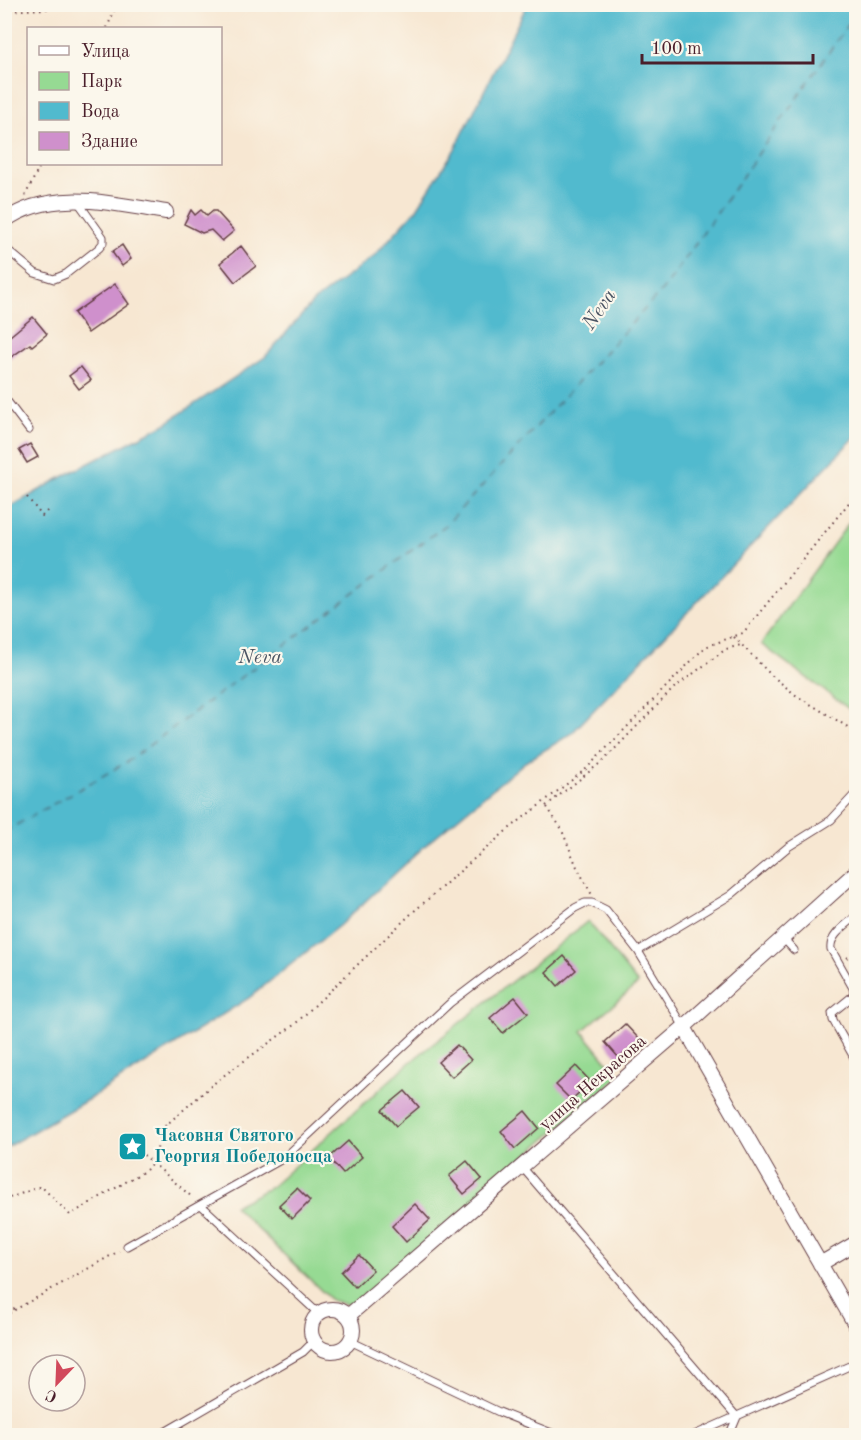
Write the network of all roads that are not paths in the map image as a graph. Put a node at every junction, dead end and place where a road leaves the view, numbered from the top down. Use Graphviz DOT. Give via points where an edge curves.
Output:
graph roads {
  1 [pos="76,200"];
  2 [pos="166,212"];
  3 [pos="4,221"];
  4 [pos="4,247"];
  5 [pos="4,397"];
  6 [pos="29,430"];
  7 [pos="856,793"];
  8 [pos="856,872"];
  9 [pos="856,916"];
  10 [pos="783,938"];
  11 [pos="794,950"];
  12 [pos="638,951"];
  13 [pos="684,1028"];
  14 [pos="856,1061"];
  15 [pos="522,1167"];
  16 [pos="201,1205"];
  17 [pos="856,1243"];
  18 [pos="127,1246"];
  19 [pos="820,1264"];
  20 [pos="319,1314"];
  21 [pos="348,1316"];
  22 [pos="856,1326"];
  23 [pos="314,1341"];
  24 [pos="350,1341"];
  25 [pos="856,1363"];
  26 [pos="737,1417"];
  27 [pos="556,1435"];
  28 [pos="158,1436"];
  29 [pos="692,1436"];
  30 [pos="729,1436"];
  1 -- 2 [label="street"];
  1 -- 3 [label="street" via="36,205"];
  1 -- 4 [label="lane" via="103,237 103,243 66,274 54,279 35,273"];
  5 -- 6 [label="lane"];
  7 -- 12 [label="lane" via="831,820 788,847 731,895"];
  8 -- 10 [label="street, улица Некрасова"];
  9 -- 14 [label="lane" via="831,943 854,995 832,1013 833,1020"];
  10 -- 11 [label="lane"];
  10 -- 13 [label="street, улица Некрасова"];
  12 -- 13 [label="lane"];
  12 -- 16 [label="lane" via="606,910 585,903 575,908 450,1003 284,1158"];
  13 -- 15 [label="street, улица Некрасова"];
  13 -- 19 [label="street"];
  15 -- 21 [label="street, улица Некрасова"];
  15 -- 26 [label="lane"];
  16 -- 18 [label="lane"];
  16 -- 20 [label="lane"];
  17 -- 19 [label="street"];
  19 -- 22 [label="street"];
  20 -- 21 [label="street" via="330,1309"];
  20 -- 23 [label="street" via="312,1327"];
  21 -- 24 [label="street" via="353,1333"];
  23 -- 24 [label="street" via="328,1351 336,1351"];
  23 -- 28 [label="lane" via="303,1352"];
  24 -- 27 [label="lane"];
  25 -- 26 [label="lane"];
  26 -- 29 [label="lane"];
  26 -- 30 [label="lane"];
}
